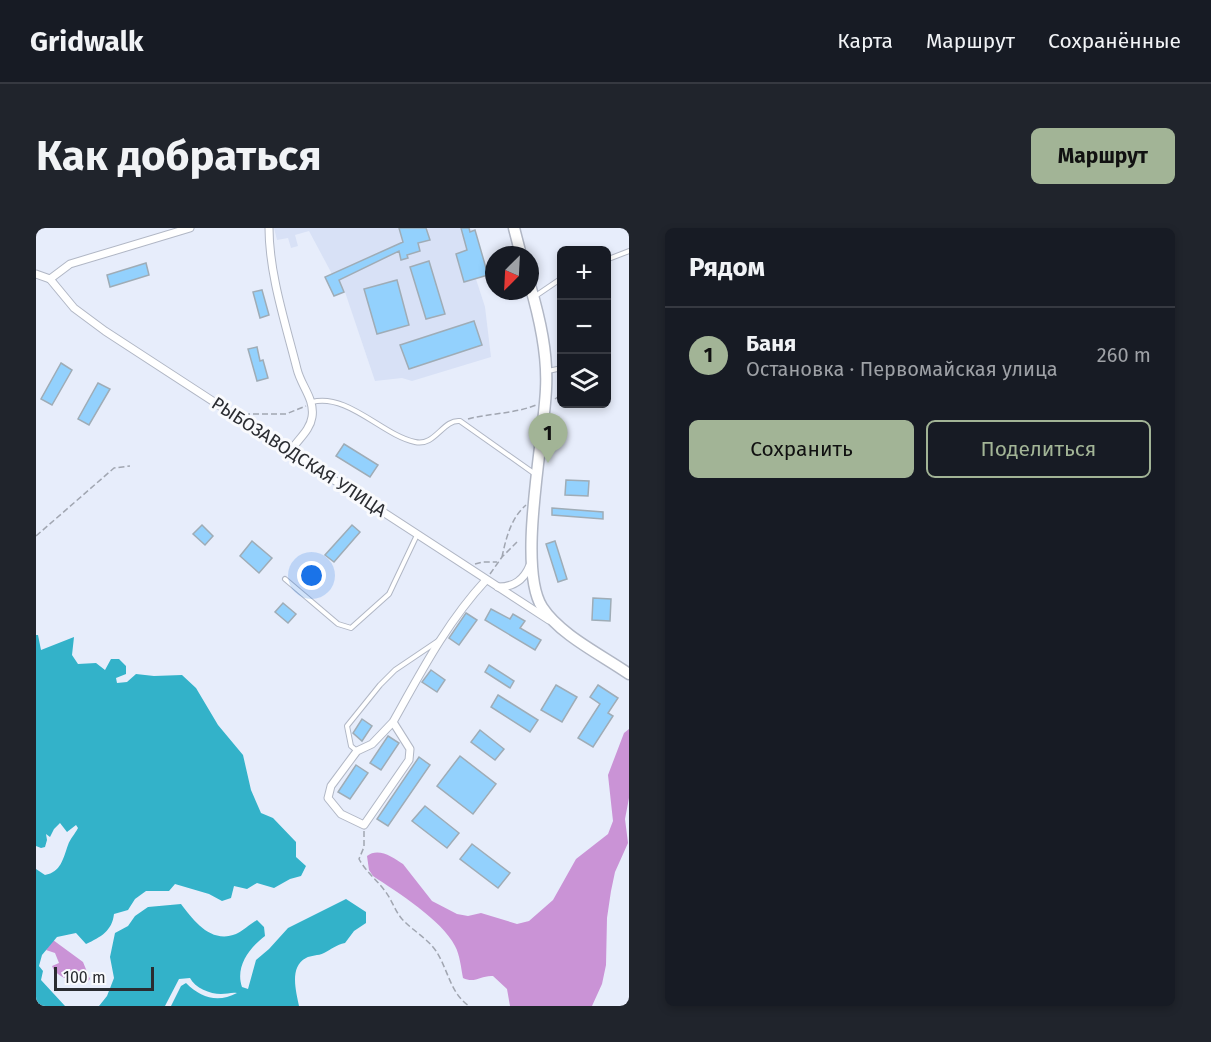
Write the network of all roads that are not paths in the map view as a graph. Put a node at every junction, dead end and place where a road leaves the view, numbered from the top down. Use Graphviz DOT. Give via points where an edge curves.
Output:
graph roads {
  1 [pos="190,228"];
  2 [pos="269,228"];
  3 [pos="514,228"];
  4 [pos="519,246"];
  5 [pos="629,251"];
  6 [pos="611,258"];
  7 [pos="36,274"];
  8 [pos="50,279"];
  9 [pos="557,281"];
  10 [pos="539,294"];
  11 [pos="537,300"];
  12 [pos="557,369"];
  13 [pos="546,372"];
  14 [pos="312,402"];
  15 [pos="290,452"];
  16 [pos="537,476"];
  17 [pos="417,534"];
  18 [pos="531,562"];
  19 [pos="285,579"];
  20 [pos="486,580"];
  21 [pos="496,586"];
  22 [pos="557,625"];
  23 [pos="438,641"];
  24 [pos="629,674"];
  25 [pos="393,722"];
  26 [pos="357,751"];
  1 -- 8 [label="street" via="70,264"];
  2 -- 14 [label="street" via="272,262 297,372"];
  3 -- 4 [label="street"];
  5 -- 6 [label="lane"];
  7 -- 8 [label="street"];
  8 -- 15 [label="street, РЫБОЗАВОДСКАЯ УЛИЦА" via="74,308 105,331"];
  9 -- 10 [label="lane"];
  11 -- 13 [label="street"];
  12 -- 13 [label="lane"];
  13 -- 16 [label="street"];
  14 -- 15 [label="street" via="309,429"];
  14 -- 16 [label="lane" via="323,400 342,406 416,442 427,441 460,421"];
  15 -- 17 [label="street, РЫБОЗАВОДСКАЯ УЛИЦА"];
  16 -- 18 [label="street"];
  17 -- 19 [label="lane" via="389,594 351,628 338,624"];
  17 -- 20 [label="street, РЫБОЗАВОДСКАЯ УЛИЦА"];
  18 -- 21 [label="street" via="527,573 513,586"];
  18 -- 22 [label="street" via="540,604"];
  20 -- 21 [label="street, РЫБОЗАВОДСКАЯ УЛИЦА"];
  20 -- 23 [label="street"];
  21 -- 22 [label="street, РЫБОЗАВОДСКАЯ УЛИЦА"];
  22 -- 24 [label="street"];
  23 -- 25 [label="street"];
  23 -- 26 [label="lane" via="395,670 347,726 351,746"];
  25 -- 26 [label="street" via="372,744"];
  25 -- 26 [label="street" via="410,749 409,760 364,825 341,814 328,798 331,786"];
}
